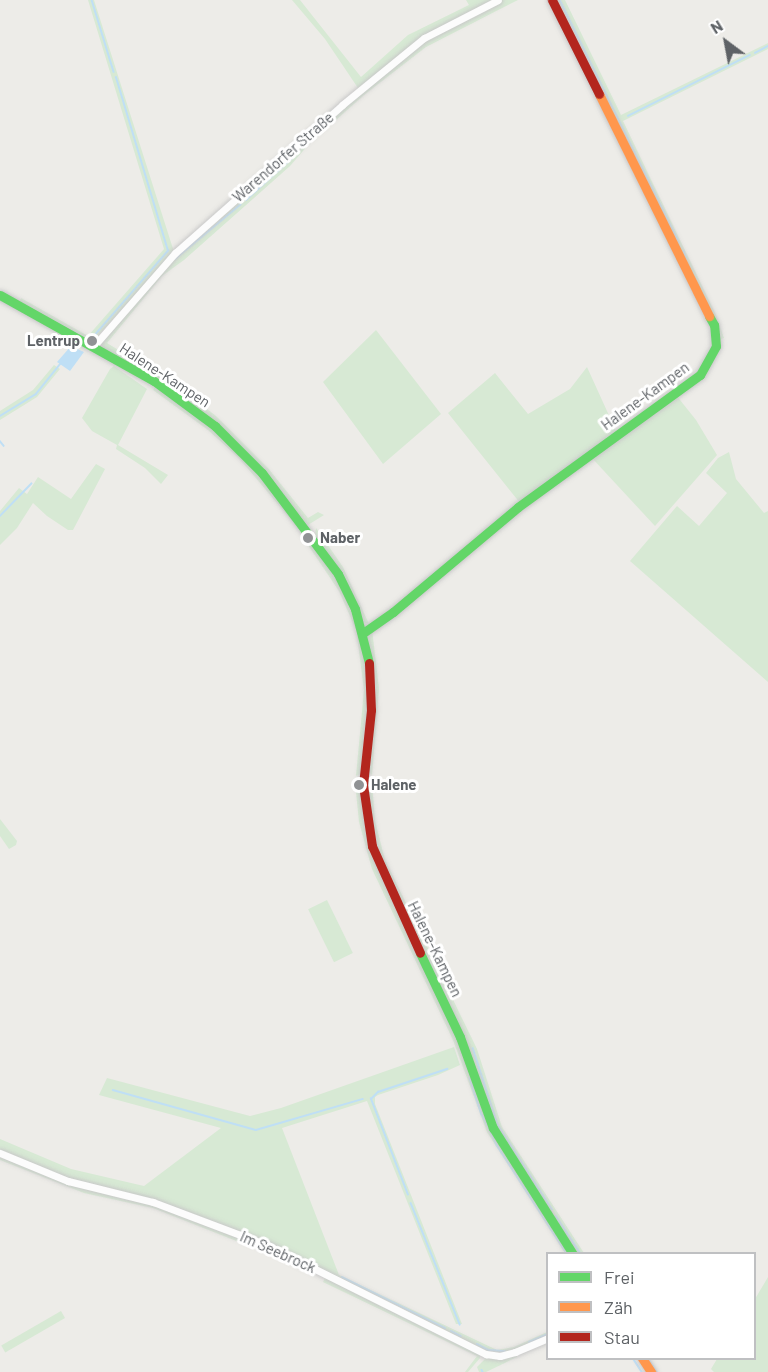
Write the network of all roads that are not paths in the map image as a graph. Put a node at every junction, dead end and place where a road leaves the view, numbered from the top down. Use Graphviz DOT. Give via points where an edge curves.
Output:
graph roads {
  1 [pos="498,0"];
  2 [pos="552,0"];
  3 [pos="0,295"];
  4 [pos="93,347"];
  5 [pos="363,633"];
  6 [pos="0,1153"];
  7 [pos="572,1252"];
  8 [pos="546,1339"];
  1 -- 4 [label="street, Warendorfer Straße" via="424,38 342,105 175,253"];
  2 -- 5 [label="street, Halene-Kampen" via="714,326 716,346 700,375 518,507"];
  3 -- 4 [label="street, Halene-Kampen"];
  4 -- 5 [label="street, Halene-Kampen" via="179,398 244,454 330,563 350,597"];
  5 -- 7 [label="street, Halene-Kampen" via="372,688 363,785 372,846 460,1037 493,1128"];
  6 -- 8 [label="street, Im Seebrock" via="68,1180 153,1202 267,1245 486,1354 500,1356"];
}
